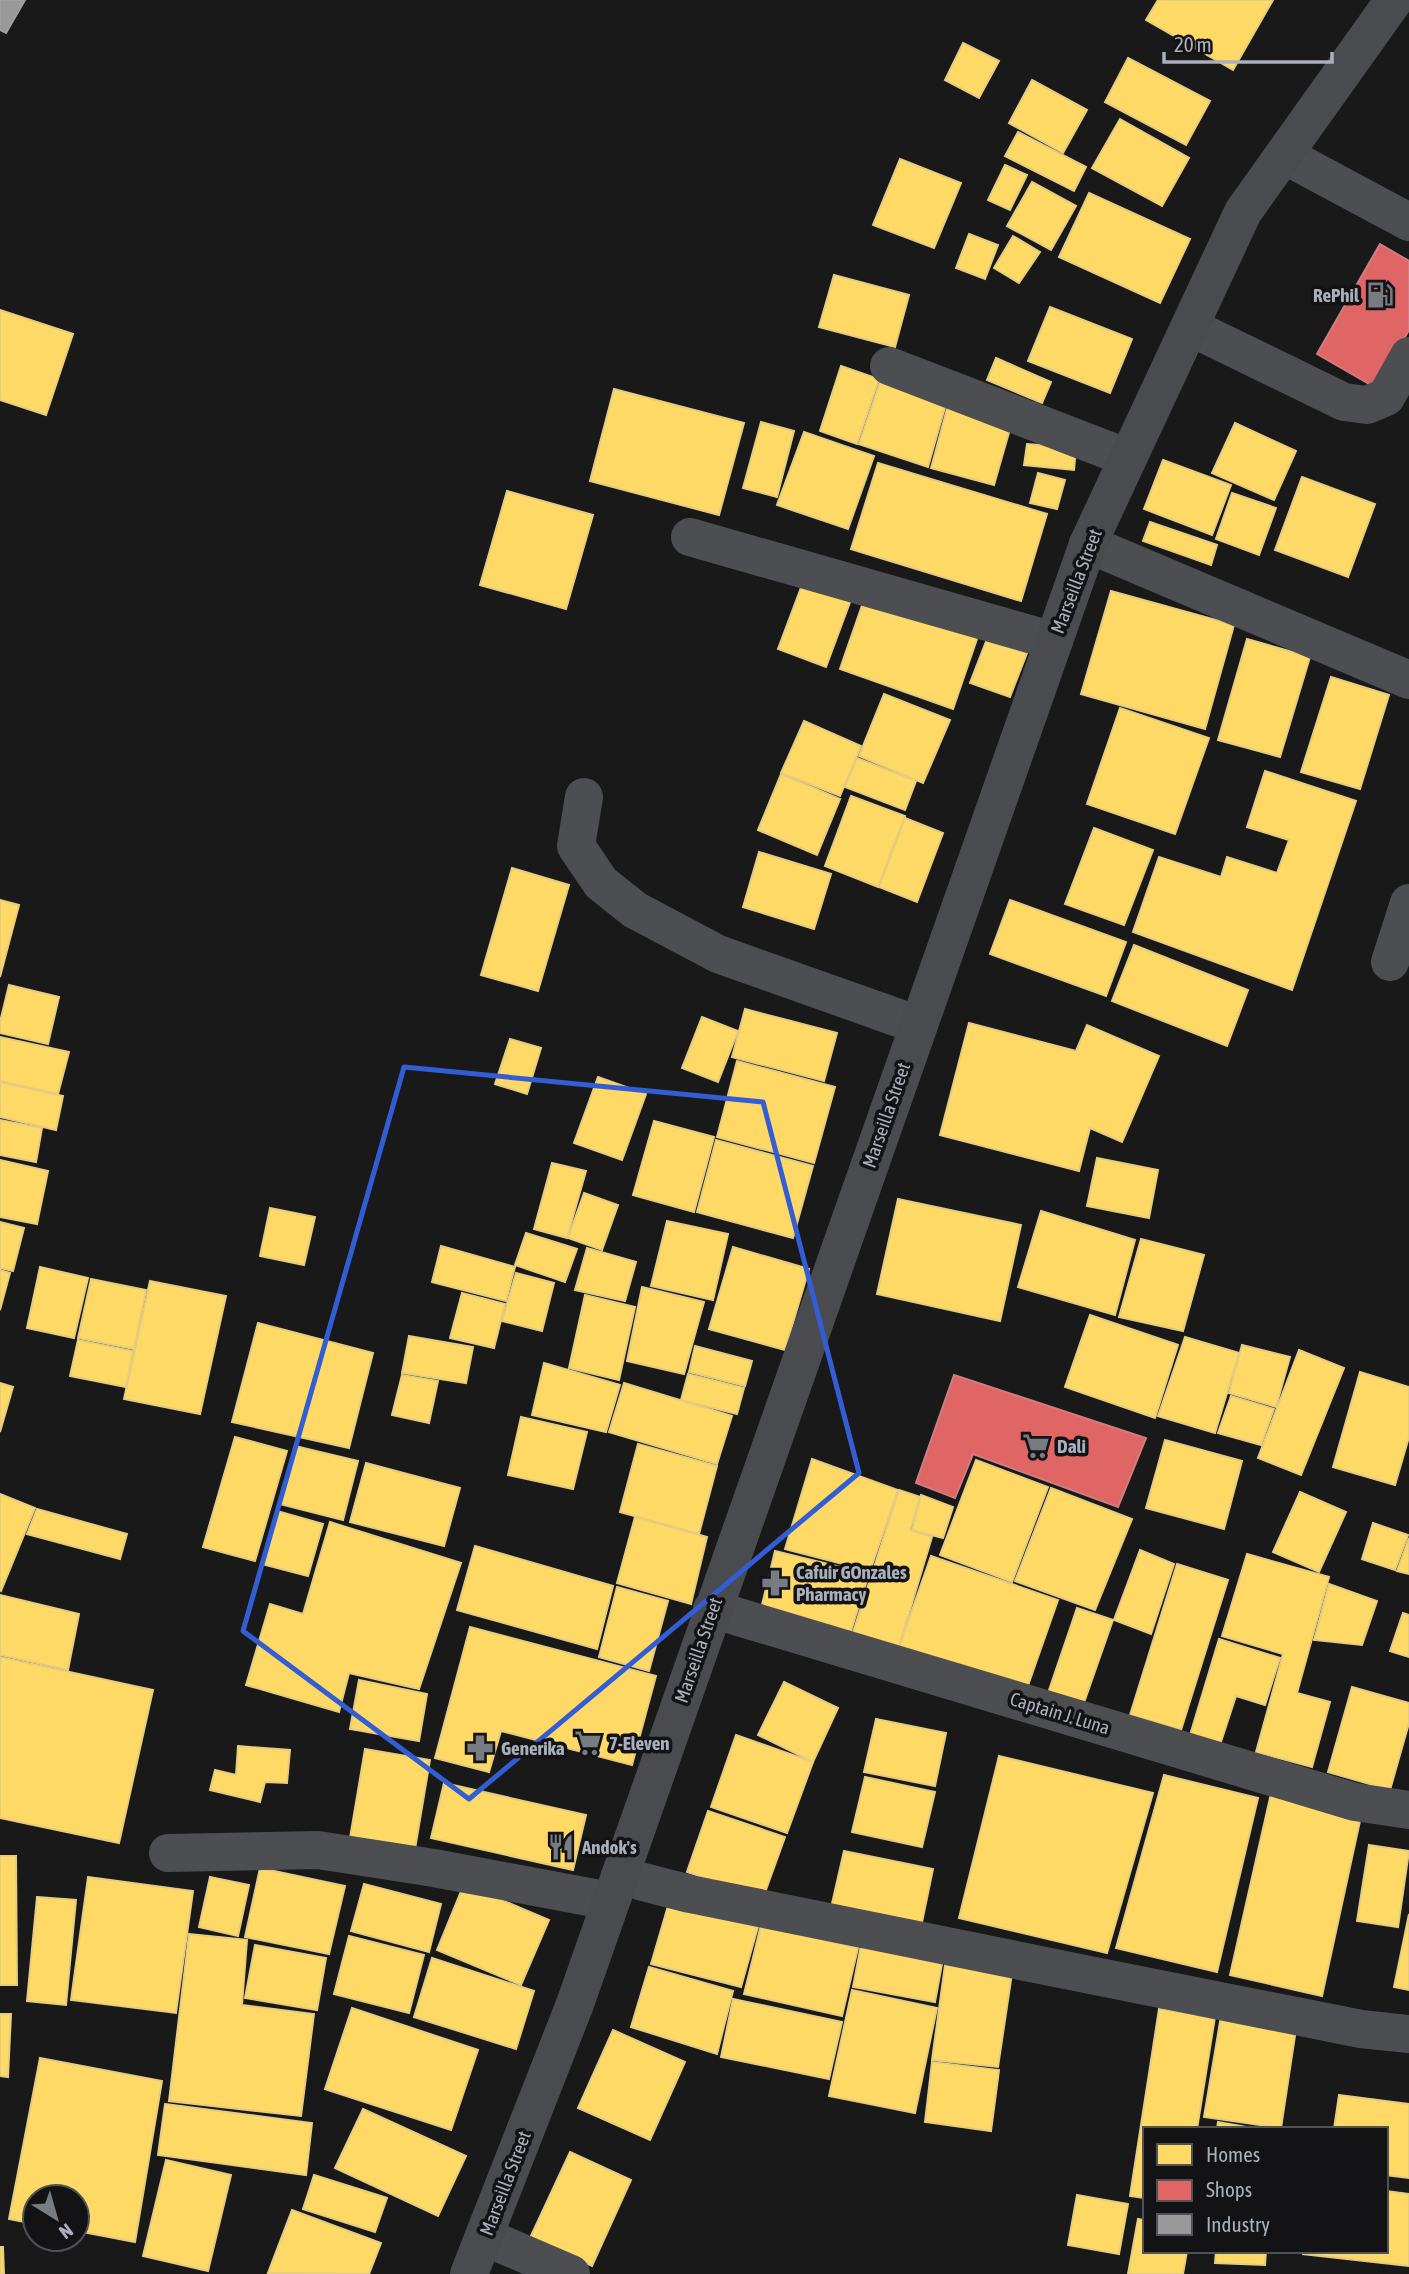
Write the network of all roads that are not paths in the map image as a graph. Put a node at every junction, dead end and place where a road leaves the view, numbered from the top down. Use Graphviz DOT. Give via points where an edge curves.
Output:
graph roads {
  1 [pos="1394,0"];
  2 [pos="1284,155"];
  3 [pos="1409,222"];
  4 [pos="1189,327"];
  5 [pos="1409,356"];
  6 [pos="889,366"];
  7 [pos="1128,458"];
  8 [pos="690,537"];
  9 [pos="1088,544"];
  10 [pos="1054,641"];
  11 [pos="1409,680"];
  12 [pos="584,797"];
  13 [pos="1409,903"];
  14 [pos="1390,962"];
  15 [pos="918,1025"];
  16 [pos="712,1609"];
  17 [pos="1409,1810"];
  18 [pos="168,1853"];
  19 [pos="615,1889"];
  20 [pos="1409,2034"];
  21 [pos="485,2237"];
  22 [pos="469,2274"];
  23 [pos="571,2274"];
  1 -- 2 [label="main road, Marseilla Street"];
  2 -- 3 [label="street"];
  2 -- 4 [label="main road, Marseilla Street" via="1243,212"];
  4 -- 5 [label="street" via="1344,402 1367,405 1386,397"];
  4 -- 7 [label="main road, Marseilla Street"];
  6 -- 7 [label="street"];
  7 -- 9 [label="main road, Marseilla Street"];
  8 -- 10 [label="street"];
  9 -- 10 [label="main road, Marseilla Street"];
  9 -- 11 [label="street"];
  10 -- 15 [label="main road, Marseilla Street"];
  12 -- 15 [label="street" via="576,846 601,883 635,910 718,954"];
  13 -- 14 [label="street"];
  15 -- 16 [label="main road, Marseilla Street"];
  16 -- 17 [label="street, Captain J. Luna" via="1355,1802"];
  16 -- 19 [label="main road, Marseilla Street"];
  18 -- 19 [label="street" via="318,1850"];
  19 -- 20 [label="street" via="690,1894 1361,2029"];
  19 -- 21 [label="main road, Marseilla Street"];
  21 -- 22 [label="main road, Marseilla Street"];
  21 -- 23 [label="street"];
}
